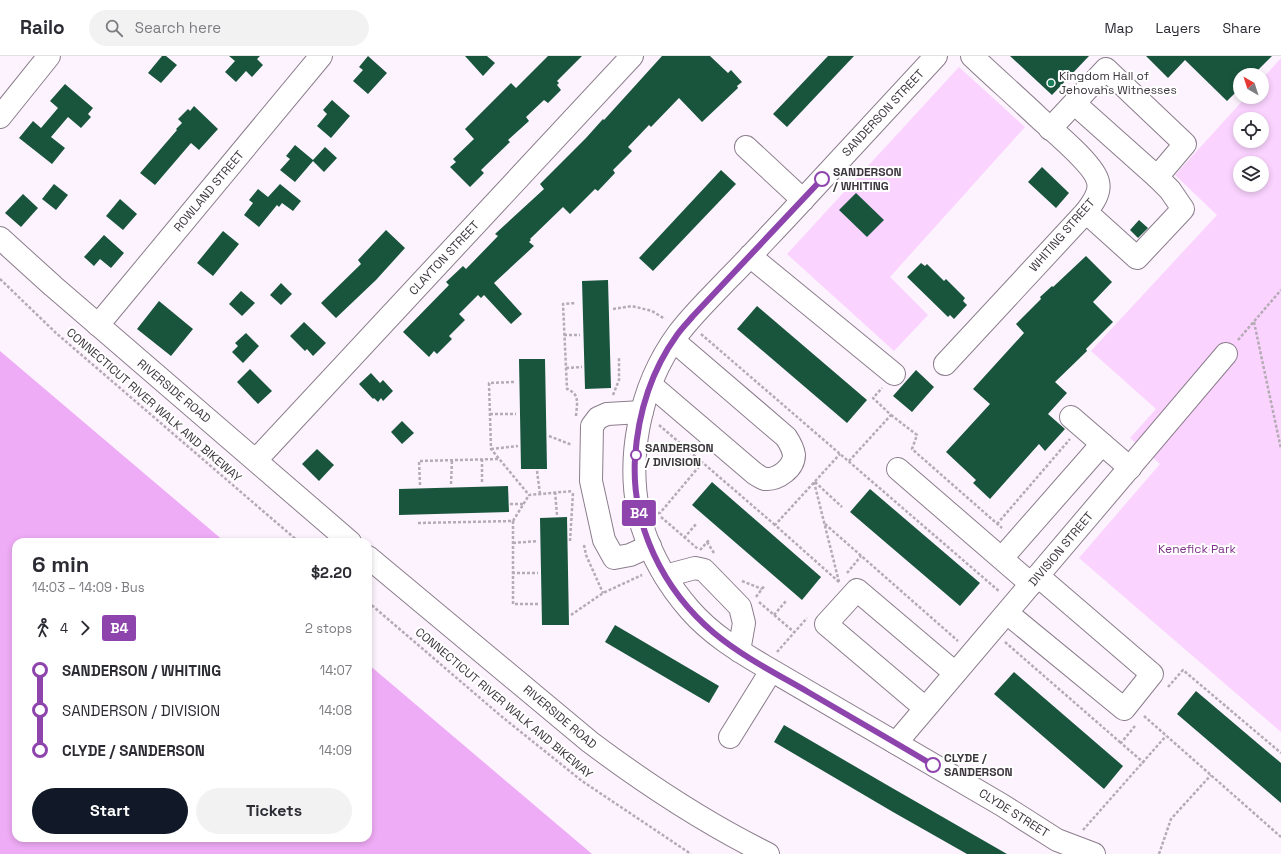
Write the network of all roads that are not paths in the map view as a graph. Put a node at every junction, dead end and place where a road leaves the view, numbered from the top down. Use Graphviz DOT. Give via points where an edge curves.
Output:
graph roads {
  1 [pos="49,56"];
  2 [pos="321,56"];
  3 [pos="632,56"];
  4 [pos="936,56"];
  5 [pos="972,56"];
  6 [pos="1074,103"];
  7 [pos="0,117"];
  8 [pos="1050,129"];
  9 [pos="746,147"];
  10 [pos="1157,177"];
  11 [pos="803,200"];
  12 [pos="1086,212"];
  13 [pos="0,238"];
  14 [pos="750,256"];
  15 [pos="98,325"];
  16 [pos="674,341"];
  17 [pos="1226,354"];
  18 [pos="945,364"];
  19 [pos="894,374"];
  20 [pos="651,385"];
  21 [pos="650,418"];
  22 [pos="1076,421"];
  23 [pos="1102,444"];
  24 [pos="256,460"];
  25 [pos="1130,468"];
  26 [pos="898,469"];
  27 [pos="345,538"];
  28 [pos="650,546"];
  29 [pos="1002,558"];
  30 [pos="372,560"];
  31 [pos="665,576"];
  32 [pos="1035,580"];
  33 [pos="1010,609"];
  34 [pos="739,651"];
  35 [pos="768,669"];
  36 [pos="956,673"];
  37 [pos="925,708"];
  38 [pos="730,737"];
  39 [pos="896,743"];
  40 [pos="1053,847"];
  41 [pos="768,854"];
  42 [pos="1094,854"];
  1 -- 7 [label="street"];
  2 -- 15 [label="street, ROWLAND STREET"];
  3 -- 24 [label="street, CLAYTON STREET"];
  4 -- 11 [label="street, SANDERSON STREET"];
  5 -- 8 [label="street, WHITING STREET"];
  6 -- 8 [label="street"];
  6 -- 10 [label="street"];
  6 -- 10 [label="street" via="1106,69 1185,144"];
  8 -- 12 [label="street, WHITING STREET" via="1074,150 1096,176 1099,183 1097,193"];
  9 -- 11 [label="street"];
  10 -- 12 [label="street" via="1183,209 1137,258"];
  11 -- 14 [label="street, SANDERSON STREET"];
  12 -- 18 [label="street, WHITING STREET"];
  13 -- 15 [label="street, RIVERSIDE ROAD"];
  14 -- 16 [label="street, SANDERSON STREET" via="688,322"];
  14 -- 19 [label="street"];
  15 -- 24 [label="street, RIVERSIDE ROAD"];
  16 -- 20 [label="street, SANDERSON STREET"];
  16 -- 20 [label="street" via="786,437 792,446 792,464 775,478 764,479"];
  17 -- 25 [label="street, DIVISION STREET"];
  20 -- 21 [label="street, SANDERSON STREET"];
  21 -- 28 [label="street, SANDERSON STREET" via="636,442 635,480 638,511"];
  21 -- 28 [label="street" via="607,414 598,418 592,426 591,481 604,540 614,558 630,555"];
  22 -- 23 [label="street"];
  23 -- 25 [label="street"];
  23 -- 29 [label="street"];
  24 -- 27 [label="street, RIVERSIDE ROAD"];
  25 -- 32 [label="street, DIVISION STREET"];
  26 -- 29 [label="street"];
  28 -- 31 [label="street, SANDERSON STREET"];
  29 -- 32 [label="street"];
  30 -- 41 [label="street, RIVERSIDE ROAD" via="590,742 667,796"];
  31 -- 34 [label="street, SANDERSON STREET" via="703,622"];
  31 -- 34 [label="street" via="695,568 704,570 740,607 744,623"];
  32 -- 33 [label="street, DIVISION STREET"];
  32 -- 33 [label="street" via="1152,674 1124,708"];
  33 -- 36 [label="street, DIVISION STREET"];
  34 -- 35 [label="street, SANDERSON STREET"];
  35 -- 38 [label="street"];
  35 -- 39 [label="street, SANDERSON STREET"];
  36 -- 37 [label="street, DIVISION STREET"];
  36 -- 37 [label="street" via="857,590 826,624"];
  37 -- 39 [label="street, DIVISION STREET"];
  39 -- 40 [label="street, CLYDE STREET" via="1002,805"];
  40 -- 42 [label="street, CLYDE STREET"];
}
